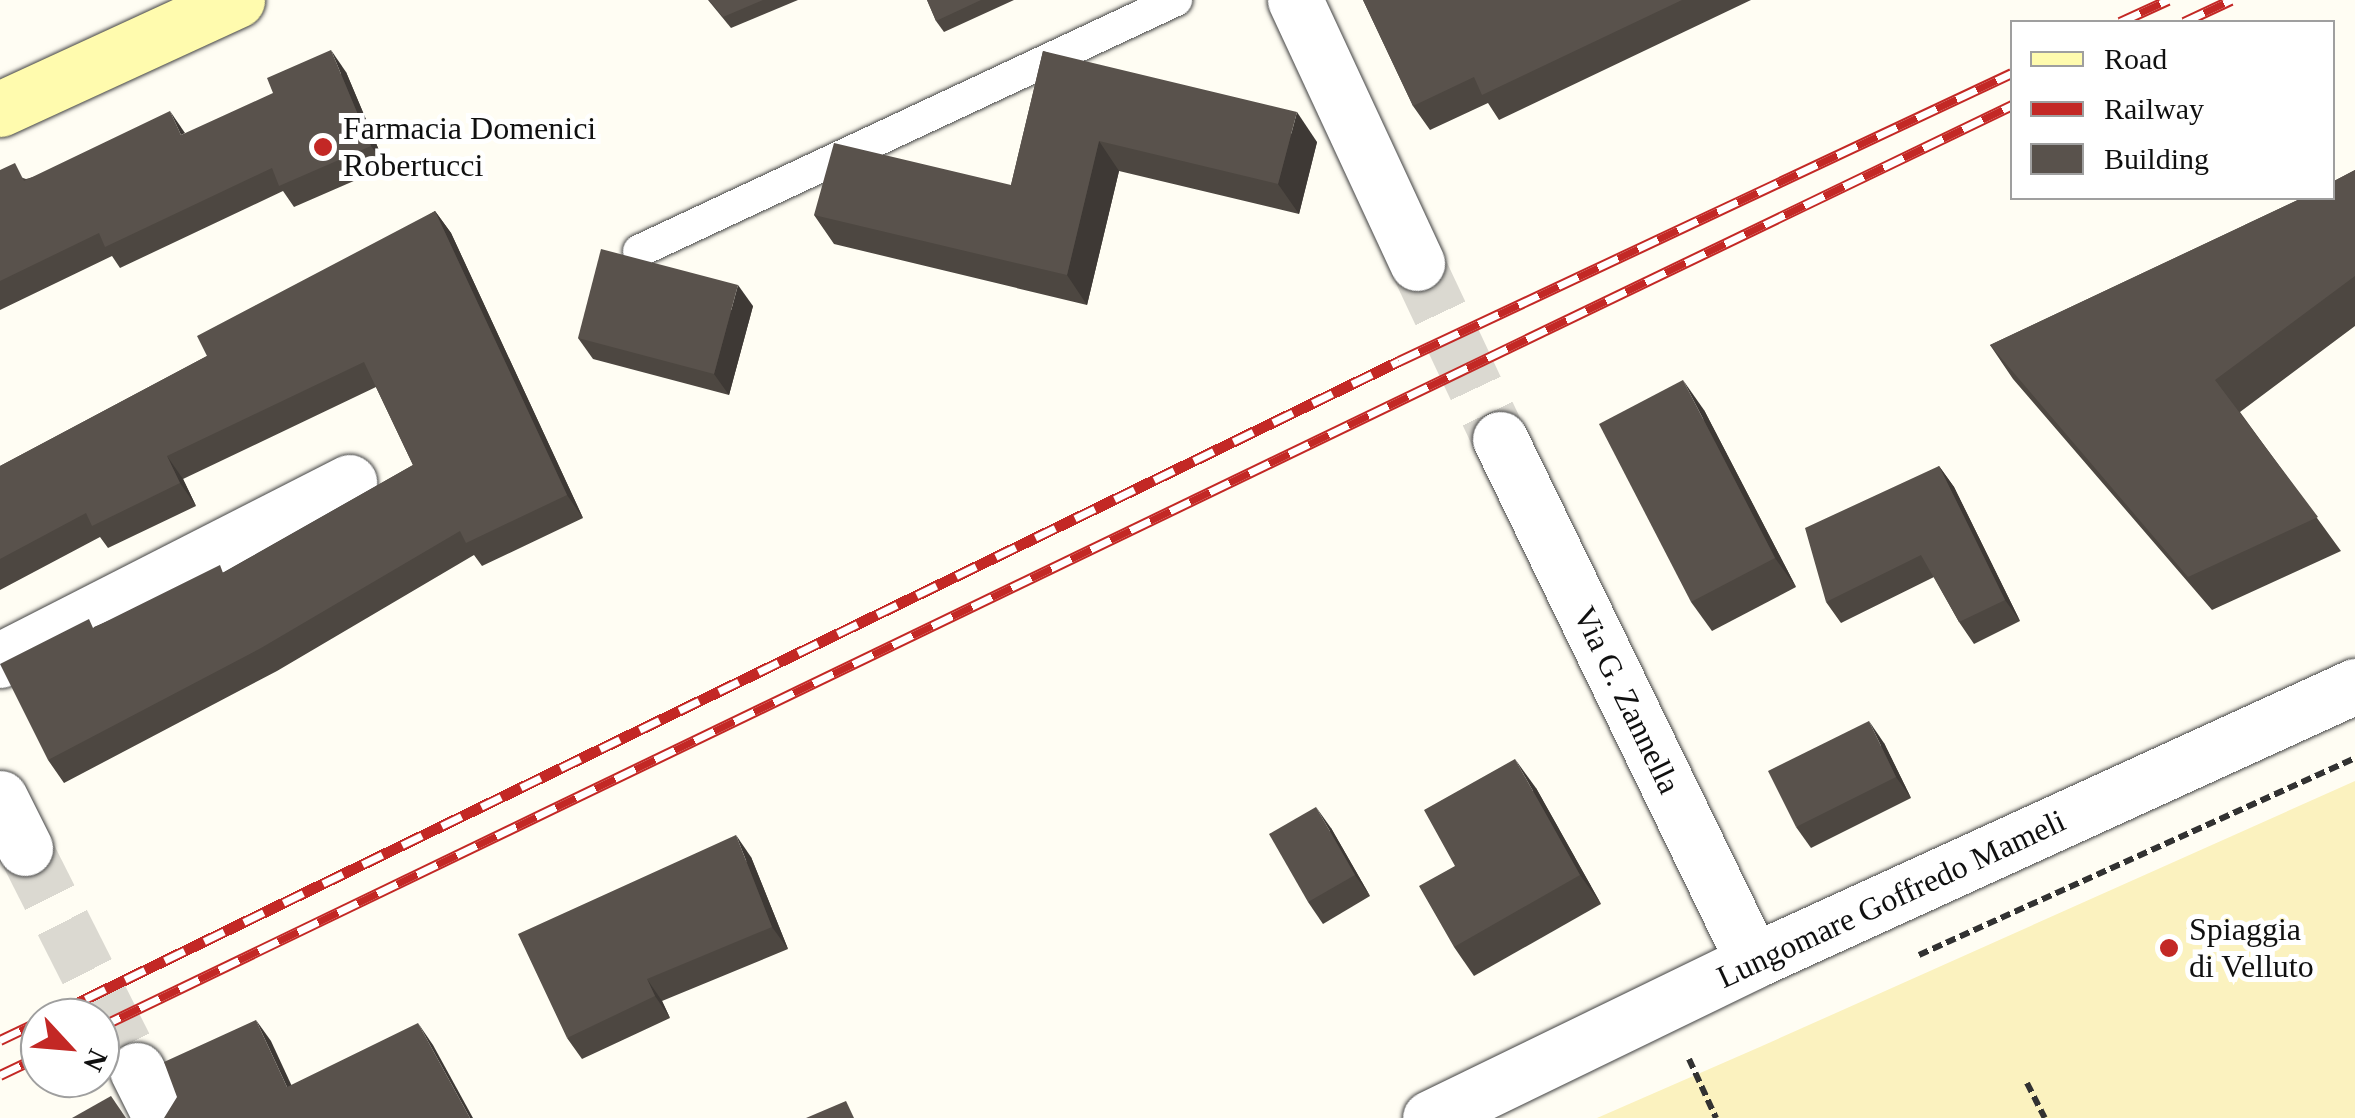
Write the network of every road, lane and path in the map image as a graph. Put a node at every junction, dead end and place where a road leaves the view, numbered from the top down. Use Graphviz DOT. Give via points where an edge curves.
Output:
graph roads {
  1 [pos="237,0"];
  2 [pos="1176,0"];
  3 [pos="1295,0"];
  4 [pos="0,109"];
  5 [pos="639,251"];
  6 [pos="1417,262"];
  7 [pos="1500,439"];
  8 [pos="349,482"];
  9 [pos="0,660"];
  10 [pos="2355,686"];
  11 [pos="2355,758"];
  12 [pos="0,798"];
  13 [pos="25,848"];
  14 [pos="1753,961"];
  15 [pos="1899,964"];
  16 [pos="1704,1052"];
  17 [pos="1689,1059"];
  18 [pos="1672,1068"];
  19 [pos="137,1070"];
  20 [pos="2027,1083"];
  21 [pos="160,1118"];
  22 [pos="1430,1118"];
  23 [pos="1716,1118"];
  24 [pos="2045,1118"];
  1 -- 4 [label="main road"];
  2 -- 5 [label="lane"];
  3 -- 6 [label="street"];
  7 -- 14 [label="street, Via G. Zannella"];
  8 -- 9 [label="street"];
  10 -- 14 [label="street, Lungomare Goffredo Mameli"];
  11 -- 15 [label="path"];
  12 -- 13 [label="street"];
  14 -- 22 [label="street, Lungomare Goffredo Mameli"];
  16 -- 17 [label="path"];
  17 -- 18 [label="path"];
  17 -- 23 [label="path"];
  19 -- 21 [label="street"];
  20 -- 24 [label="path"];
}
